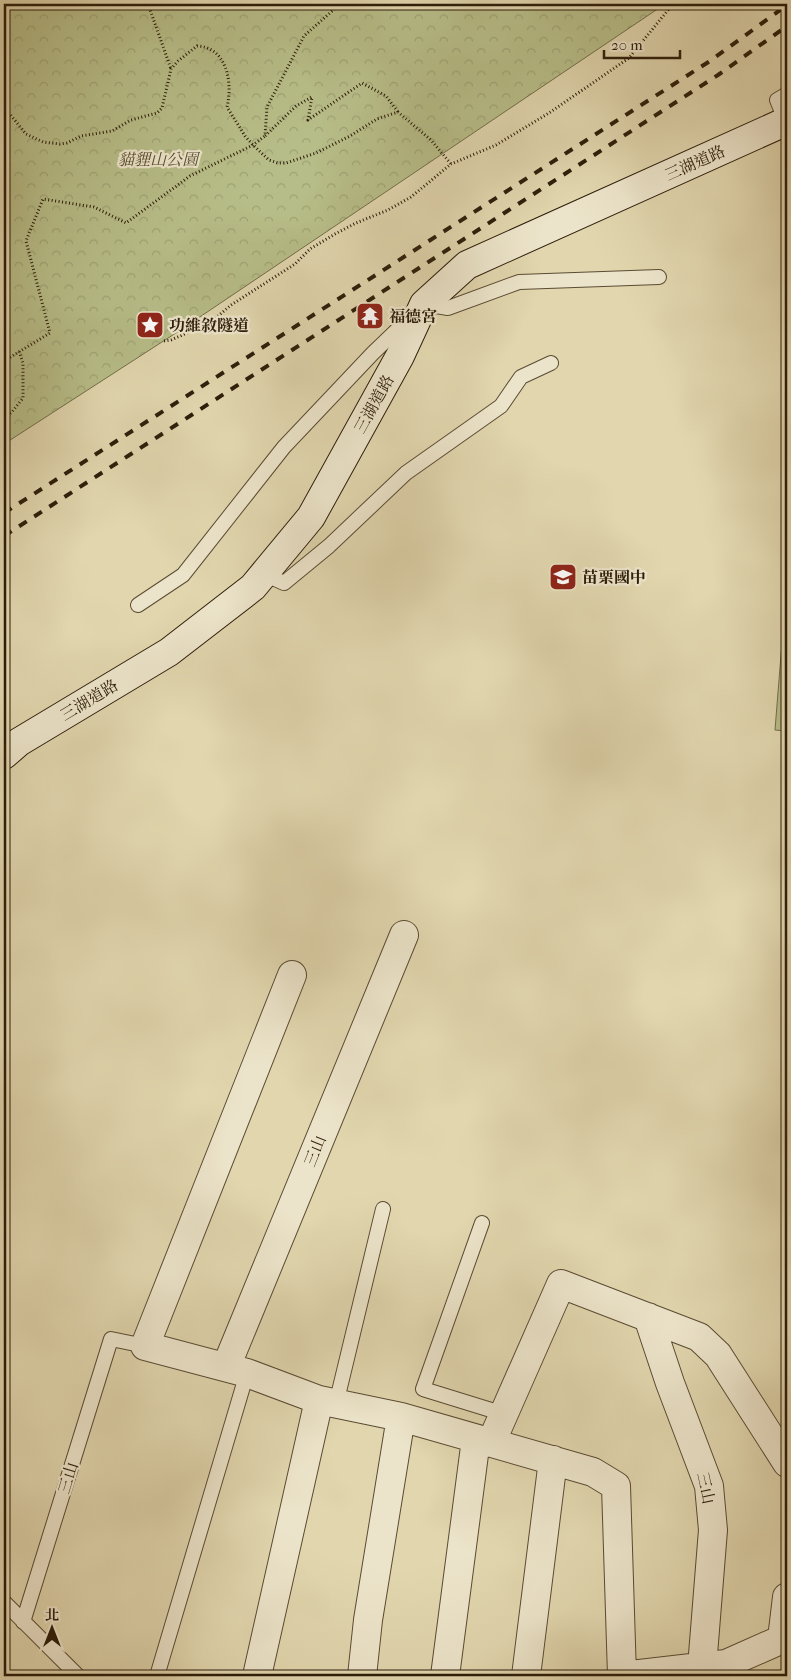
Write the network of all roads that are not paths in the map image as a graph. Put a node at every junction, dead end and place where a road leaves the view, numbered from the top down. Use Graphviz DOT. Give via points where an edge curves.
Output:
graph roads {
  1 [pos="787,94"];
  2 [pos="787,122"];
  3 [pos="660,277"];
  4 [pos="424,304"];
  5 [pos="551,363"];
  6 [pos="264,574"];
  7 [pos="138,605"];
  8 [pos="4,755"];
  9 [pos="404,935"];
  10 [pos="292,975"];
  11 [pos="384,1209"];
  12 [pos="482,1223"];
  13 [pos="648,1317"];
  14 [pos="145,1346"];
  15 [pos="236,1370"];
  16 [pos="327,1402"];
  17 [pos="504,1414"];
  18 [pos="402,1417"];
  19 [pos="483,1441"];
  20 [pos="553,1460"];
  21 [pos="787,1463"];
  22 [pos="787,1597"];
  23 [pos="4,1602"];
  24 [pos="23,1622"];
  25 [pos="785,1638"];
  26 [pos="702,1667"];
  27 [pos="652,1674"];
  28 [pos="78,1676"];
  29 [pos="157,1676"];
  30 [pos="257,1676"];
  31 [pos="362,1676"];
  32 [pos="445,1676"];
  33 [pos="526,1676"];
  34 [pos="622,1676"];
  1 -- 2 [label="lane" via="777,100"];
  2 -- 4 [label="street, 三湖道路" via="467,265"];
  3 -- 4 [label="lane" via="519,282 448,308"];
  4 -- 6 [label="street, 三湖道路" via="400,356 311,517"];
  4 -- 7 [label="lane" via="284,447 183,575"];
  5 -- 6 [label="lane" via="520,377 501,406 406,473 329,546 284,583"];
  6 -- 8 [label="street, 三湖道路" via="253,587 169,652 19,742"];
  9 -- 15 [label="street, 三山"];
  10 -- 14 [label="street"];
  11 -- 16 [label="lane"];
  12 -- 17 [label="lane" via="423,1389"];
  13 -- 17 [label="street" via="561,1284"];
  13 -- 21 [label="street" via="699,1338 718,1355"];
  13 -- 26 [label="street, 三山" via="709,1486 713,1530"];
  14 -- 15 [label="street, 三山"];
  14 -- 24 [label="lane, 三山" via="111,1339"];
  15 -- 16 [label="street, 三山"];
  15 -- 29 [label="lane, 三山"];
  16 -- 18 [label="street, 三山"];
  16 -- 30 [label="street"];
  17 -- 19 [label="street"];
  18 -- 19 [label="street, 三山"];
  18 -- 31 [label="street" via="368,1620"];
  19 -- 20 [label="street, 三山"];
  19 -- 32 [label="street"];
  20 -- 33 [label="street"];
  20 -- 34 [label="street, 三山" via="593,1472 616,1486"];
  22 -- 25 [label="street"];
  23 -- 24 [label="lane"];
  24 -- 28 [label="lane"];
  25 -- 26 [label="street" via="726,1664"];
  26 -- 27 [label="street"];
  27 -- 34 [label="street"];
}
